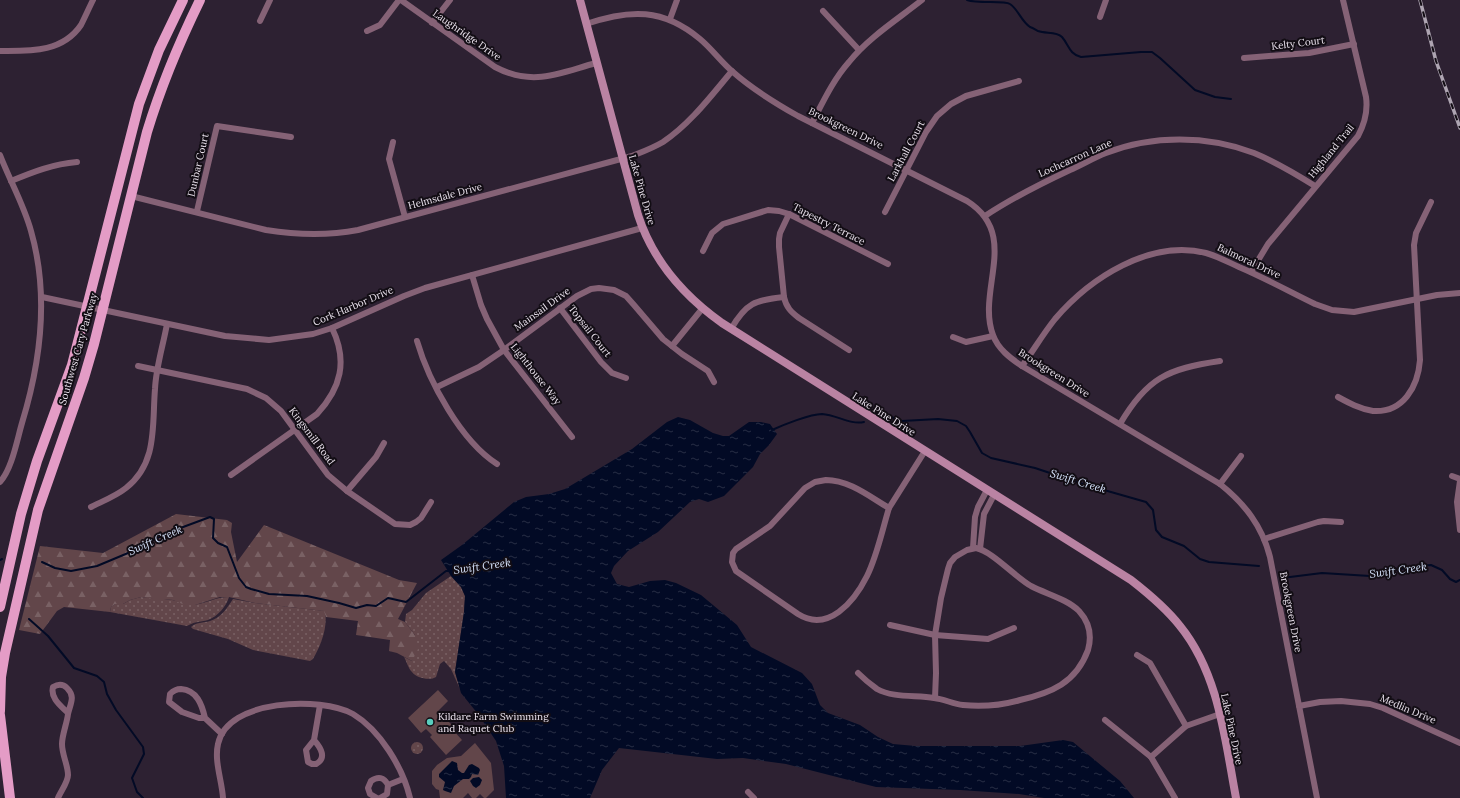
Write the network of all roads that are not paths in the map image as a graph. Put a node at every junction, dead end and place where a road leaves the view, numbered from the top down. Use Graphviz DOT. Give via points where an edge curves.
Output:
graph roads {
  1 [pos="93,0"];
  2 [pos="182,0"];
  3 [pos="200,0"];
  4 [pos="270,0"];
  5 [pos="400,0"];
  6 [pos="450,0"];
  7 [pos="580,0"];
  8 [pos="677,0"];
  9 [pos="922,0"];
  10 [pos="1106,0"];
  11 [pos="1343,0"];
  12 [pos="823,12"];
  13 [pos="1100,17"];
  14 [pos="670,19"];
  15 [pos="260,21"];
  16 [pos="432,23"];
  17 [pos="586,24"];
  18 [pos="367,31"];
  19 [pos="1354,44"];
  20 [pos="859,50"];
  21 [pos="0,51"];
  22 [pos="1244,58"];
  23 [pos="596,62"];
  24 [pos="732,72"];
  25 [pos="1019,81"];
  26 [pos="812,123"];
  27 [pos="291,137"];
  28 [pos="393,142"];
  29 [pos="0,155"];
  30 [pos="623,158"];
  31 [pos="77,162"];
  32 [pos="906,169"];
  33 [pos="11,181"];
  34 [pos="1316,186"];
  35 [pos="131,196"];
  36 [pos="1431,202"];
  37 [pos="197,211"];
  38 [pos="885,212"];
  39 [pos="789,214"];
  40 [pos="984,216"];
  41 [pos="405,217"];
  42 [pos="642,228"];
  43 [pos="703,251"];
  44 [pos="888,264"];
  45 [pos="1252,272"];
  46 [pos="472,275"];
  47 [pos="1460,293"];
  48 [pos="42,297"];
  49 [pos="784,297"];
  50 [pos="1417,299"];
  51 [pos="88,306"];
  52 [pos="560,308"];
  53 [pos="702,309"];
  54 [pos="103,310"];
  55 [pos="167,324"];
  56 [pos="332,328"];
  57 [pos="730,329"];
  58 [pos="993,336"];
  59 [pos="953,337"];
  60 [pos="417,340"];
  61 [pos="672,346"];
  62 [pos="504,350"];
  63 [pos="849,350"];
  64 [pos="1220,361"];
  65 [pos="138,366"];
  66 [pos="1022,366"];
  67 [pos="157,370"];
  68 [pos="626,378"];
  69 [pos="714,382"];
  70 [pos="436,387"];
  71 [pos="1338,397"];
  72 [pos="1120,424"];
  73 [pos="295,430"];
  74 [pos="572,437"];
  75 [pos="384,442"];
  76 [pos="925,451"];
  77 [pos="1241,456"];
  78 [pos="497,464"];
  79 [pos="231,475"];
  80 [pos="1452,476"];
  81 [pos="1460,480"];
  82 [pos="0,482"];
  83 [pos="1220,484"];
  84 [pos="346,491"];
  85 [pos="990,492"];
  86 [pos="431,502"];
  87 [pos="91,507"];
  88 [pos="889,508"];
  89 [pos="1341,522"];
  90 [pos="1460,530"];
  91 [pos="1264,539"];
  92 [pos="977,549"];
  93 [pos="0,607"];
  94 [pos="890,625"];
  95 [pos="1014,628"];
  96 [pos="935,635"];
  97 [pos="1137,655"];
  98 [pos="858,673"];
  99 [pos="935,698"];
  100 [pos="320,705"];
  101 [pos="1299,706"];
  102 [pos="0,711"];
  103 [pos="68,713"];
  104 [pos="0,714"];
  105 [pos="1220,714"];
  106 [pos="205,718"];
  107 [pos="1105,720"];
  108 [pos="1186,726"];
  109 [pos="222,734"];
  110 [pos="314,740"];
  111 [pos="1460,743"];
  112 [pos="1151,757"];
  113 [pos="404,779"];
  114 [pos="388,785"];
  115 [pos="748,792"];
  116 [pos="10,798"];
  117 [pos="58,798"];
  118 [pos="223,798"];
  119 [pos="379,798"];
  120 [pos="410,798"];
  121 [pos="754,798"];
  122 [pos="1175,798"];
  123 [pos="1236,798"];
  124 [pos="1317,798"];
  1 -- 21 [label="street" via="78,29 59,44 37,51"];
  2 -- 51 [label="main road, Southwest Cary Parkway" via="159,50 139,104"];
  3 -- 35 [label="main road, Southwest Cary Parkway" via="156,102"];
  4 -- 15 [label="street"];
  5 -- 16 [label="street, Laughridge Drive"];
  5 -- 18 [label="street" via="380,24"];
  6 -- 16 [label="street"];
  7 -- 17 [label="street, Lake Pine Drive"];
  8 -- 14 [label="street"];
  9 -- 20 [label="street"];
  10 -- 13 [label="street"];
  11 -- 19 [label="street, Highland Trail"];
  12 -- 20 [label="street"];
  14 -- 17 [label="street, Brookgreen Drive" via="645,14 627,14"];
  14 -- 24 [label="street, Brookgreen Drive" via="702,40"];
  16 -- 23 [label="street, Laughridge Drive" via="495,67 524,77 539,78"];
  17 -- 23 [label="street, Lake Pine Drive"];
  19 -- 22 [label="street, Kelty Court" via="1310,53"];
  19 -- 34 [label="street, Highland Trail" via="1366,97 1365,121 1358,136"];
  20 -- 26 [label="street" via="839,74"];
  23 -- 30 [label="street, Lake Pine Drive"];
  24 -- 26 [label="street, Brookgreen Drive" via="774,102"];
  24 -- 30 [label="street, Helmsdale Drive" via="691,118 668,138 652,148"];
  25 -- 32 [label="street, Larkhall Court" via="966,96 951,104 931,124"];
  26 -- 32 [label="street, Brookgreen Drive"];
  27 -- 37 [label="street, Dunbar Court" via="217,126"];
  28 -- 41 [label="street" via="390,159"];
  29 -- 33 [label="street"];
  30 -- 41 [label="street, Helmsdale Drive"];
  30 -- 42 [label="street, Lake Pine Drive"];
  31 -- 33 [label="street" via="43,168"];
  32 -- 38 [label="street, Larkhall Court"];
  32 -- 40 [label="street, Brookgreen Drive" via="967,201"];
  33 -- 48 [label="street" via="31,231"];
  34 -- 40 [label="street, Lochcarron Lane" via="1262,156 1233,146 1202,140 1155,141 1106,153 1032,188"];
  34 -- 45 [label="street, Highland Trail" via="1268,244"];
  35 -- 37 [label="street, Helmsdale Drive"];
  35 -- 54 [label="main road, Southwest Cary Parkway"];
  36 -- 50 [label="street" via="1416,234 1414,245"];
  37 -- 41 [label="street, Helmsdale Drive" via="266,230 319,235 345,232"];
  39 -- 43 [label="street, Tapestry Terrace" via="768,210 723,224 712,233"];
  39 -- 44 [label="street, Tapestry Terrace"];
  39 -- 49 [label="street" via="779,240"];
  40 -- 58 [label="street, Brookgreen Drive" via="991,227 996,256 989,304"];
  42 -- 46 [label="street, Cork Harbor Drive"];
  42 -- 53 [label="street, Lake Pine Drive" via="668,273"];
  45 -- 50 [label="street, Balmoral Drive" via="1332,310 1354,312"];
  45 -- 66 [label="street, Balmoral Drive" via="1198,251 1168,250 1138,258 1107,275 1066,308"];
  46 -- 56 [label="street, Cork Harbor Drive" via="409,294"];
  46 -- 62 [label="street, Lighthouse Way" via="486,319"];
  47 -- 50 [label="street, Balmoral Drive"];
  48 -- 51 [label="street, Cork Harbor Drive"];
  48 -- 82 [label="street" via="33,383 9,466"];
  49 -- 57 [label="street" via="762,300 750,305"];
  49 -- 63 [label="street" via="793,314"];
  50 -- 71 [label="street" via="1420,360 1418,376 1412,391 1396,405 1377,411 1357,407"];
  51 -- 54 [label="street, Cork Harbor Drive"];
  51 -- 93 [label="main road, Southwest Cary Parkway" via="72,365 37,461 21,514"];
  52 -- 61 [label="street, Mainsail Drive" via="591,289 614,290 626,296"];
  52 -- 62 [label="street, Mainsail Drive"];
  52 -- 68 [label="street, Topsail Court" via="601,362 612,373"];
  53 -- 57 [label="street, Lake Pine Drive"];
  53 -- 61 [label="street"];
  54 -- 55 [label="street, Cork Harbor Drive"];
  54 -- 102 [label="main road, Southwest Cary Parkway" via="84,378 38,510 5,653"];
  55 -- 56 [label="street, Cork Harbor Drive" via="224,336 259,340 296,337"];
  55 -- 67 [label="street"];
  56 -- 73 [label="street" via="341,357 337,385 317,414"];
  57 -- 76 [label="street, Lake Pine Drive"];
  58 -- 59 [label="street" via="966,342"];
  58 -- 66 [label="street, Brookgreen Drive" via="1006,355"];
  60 -- 70 [label="street"];
  61 -- 69 [label="street, Mainsail Drive" via="708,371"];
  62 -- 70 [label="street, Mainsail Drive" via="479,367"];
  62 -- 74 [label="street, Lighthouse Way"];
  64 -- 72 [label="street" via="1176,370 1159,378 1136,398"];
  65 -- 67 [label="street, Kingsmill Road"];
  66 -- 72 [label="street, Brookgreen Drive"];
  67 -- 73 [label="street, Kingsmill Road" via="258,393 278,408"];
  67 -- 87 [label="street" via="153,434 147,461 126,488"];
  70 -- 78 [label="street" via="448,410 478,449"];
  72 -- 83 [label="street, Brookgreen Drive"];
  73 -- 79 [label="street"];
  73 -- 84 [label="street, Kingsmill Road" via="328,475"];
  75 -- 84 [label="street" via="376,457"];
  76 -- 85 [label="street, Lake Pine Drive"];
  76 -- 88 [label="street"];
  77 -- 83 [label="street"];
  80 -- 81 [label="street"];
  81 -- 90 [label="street" via="1457,502"];
  83 -- 91 [label="street, Brookgreen Drive" via="1247,509"];
  84 -- 86 [label="street, Kingsmill Road" via="386,520 402,525 410,525 421,518"];
  85 -- 92 [label="street" via="978,507 975,517"];
  85 -- 105 [label="street, Lake Pine Drive" via="1131,580 1153,597 1180,626 1194,646 1208,674"];
  88 -- 88 [label="street" via="867,576 848,603 827,619 815,621 804,618 736,571 732,565 736,549 770,526 800,493 815,482 834,480 847,484"];
  89 -- 91 [label="street" via="1318,522"];
  91 -- 101 [label="street, Brookgreen Drive"];
  92 -- 96 [label="street" via="961,552 950,563"];
  92 -- 99 [label="street" via="1030,585 1078,610 1088,623 1088,648 1074,674 1066,682 1048,692 996,705 961,705"];
  94 -- 96 [label="street"];
  95 -- 96 [label="street" via="988,639"];
  96 -- 99 [label="street"];
  97 -- 108 [label="street" via="1150,663"];
  98 -- 99 [label="street" via="878,689 889,694"];
  100 -- 109 [label="street" via="294,703 267,707 237,719"];
  100 -- 110 [label="street"];
  100 -- 113 [label="street" via="345,711 366,724 396,762"];
  101 -- 111 [label="street, Medlin Drive" via="1336,701 1370,704"];
  101 -- 124 [label="street, Brookgreen Drive"];
  103 -- 117 [label="street" via="62,744 68,776"];
  104 -- 116 [label="main road"];
  105 -- 108 [label="street"];
  105 -- 123 [label="street, Lake Pine Drive"];
  106 -- 106 [label="street" via="191,716 177,709 170,702 170,694 178,689 192,692 199,700"];
  106 -- 109 [label="street"];
  107 -- 112 [label="street"];
  108 -- 112 [label="street"];
  109 -- 118 [label="street" via="217,753"];
  112 -- 122 [label="street"];
  113 -- 114 [label="street"];
  113 -- 120 [label="street"];
  114 -- 119 [label="street" via="387,794"];
  114 -- 119 [label="street" via="381,778 371,781 369,791 372,796"];
  115 -- 121 [label="street"];
}
